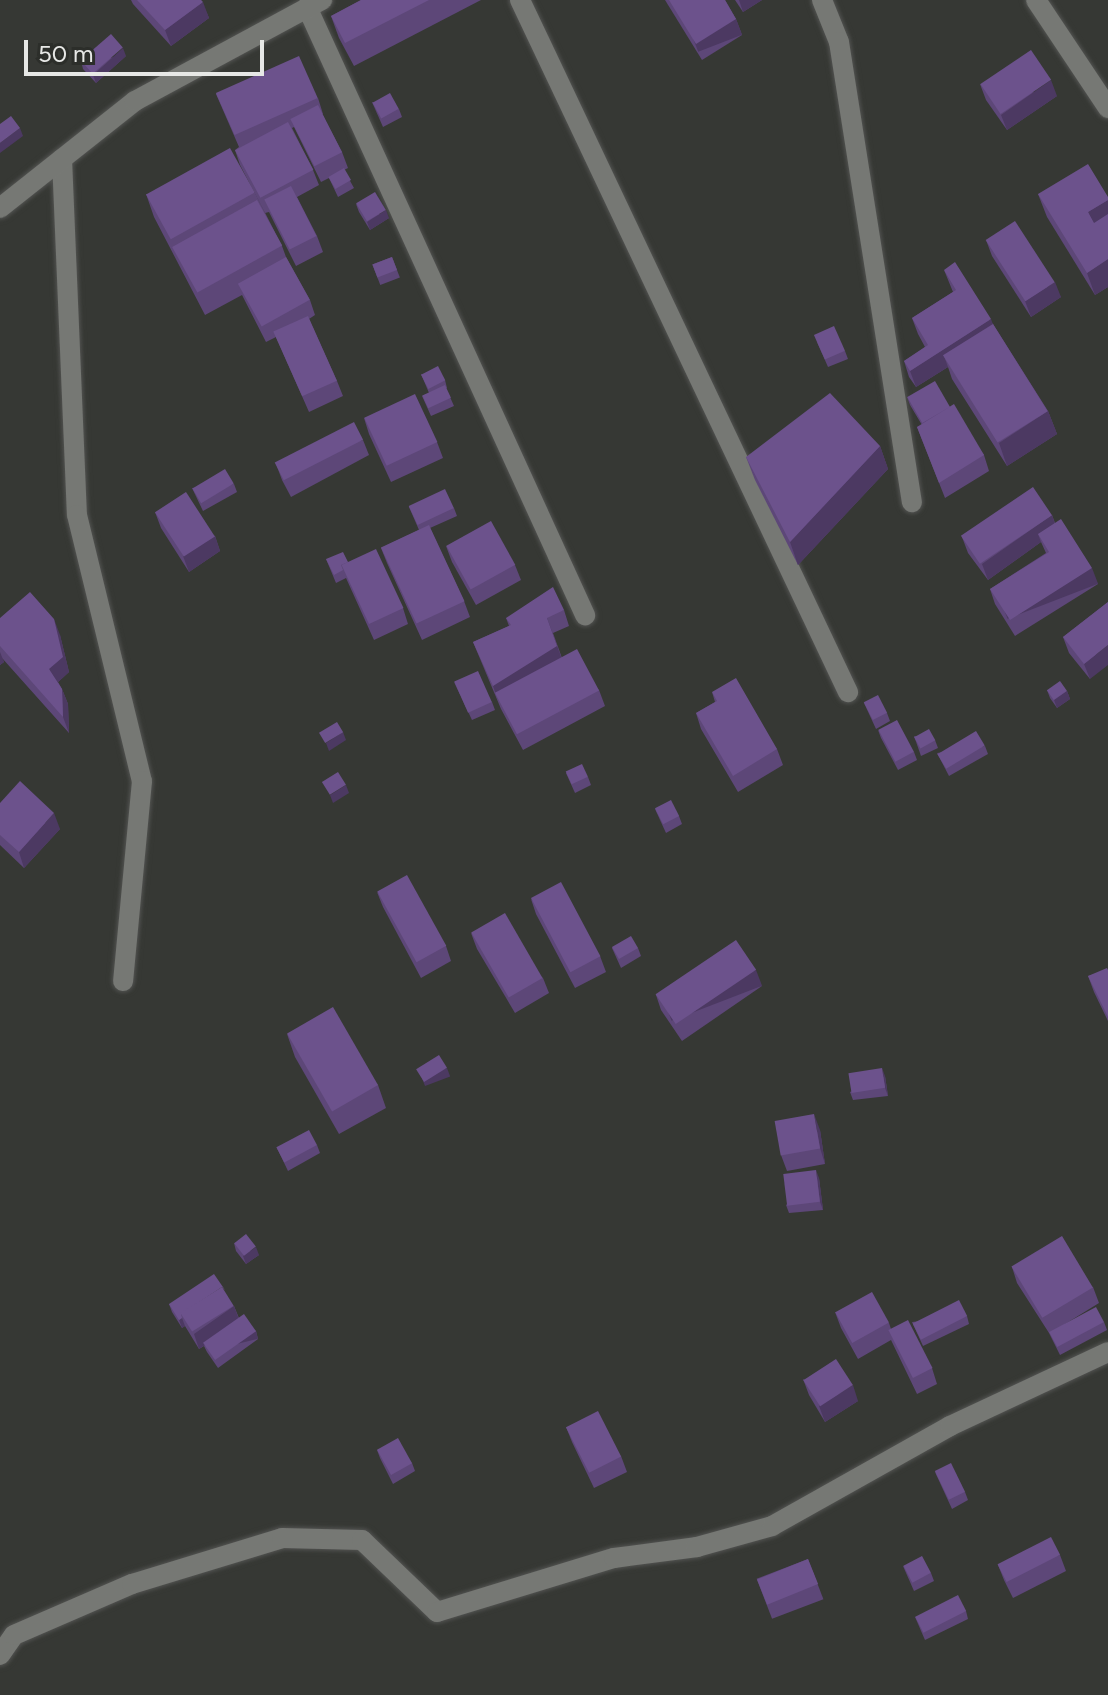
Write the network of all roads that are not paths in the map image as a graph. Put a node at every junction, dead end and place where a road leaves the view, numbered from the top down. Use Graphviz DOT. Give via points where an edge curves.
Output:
graph roads {
  1 [pos="520,0"];
  2 [pos="822,0"];
  3 [pos="1036,0"];
  4 [pos="314,4"];
  5 [pos="1108,108"];
  6 [pos="62,159"];
  7 [pos="0,208"];
  8 [pos="912,502"];
  9 [pos="585,615"];
  10 [pos="848,692"];
  11 [pos="123,981"];
  12 [pos="1108,1352"];
  13 [pos="0,1655"];
  1 -- 10 [label="street"];
  2 -- 8 [label="street" via="839,42"];
  3 -- 5 [label="street"];
  4 -- 6 [label="street" via="135,101"];
  4 -- 9 [label="street"];
  6 -- 7 [label="street"];
  6 -- 11 [label="street" via="77,515 142,781"];
  12 -- 13 [label="street" via="950,1426 772,1526 697,1547 614,1558 437,1612 362,1540 282,1538 132,1584 14,1635"];
}
